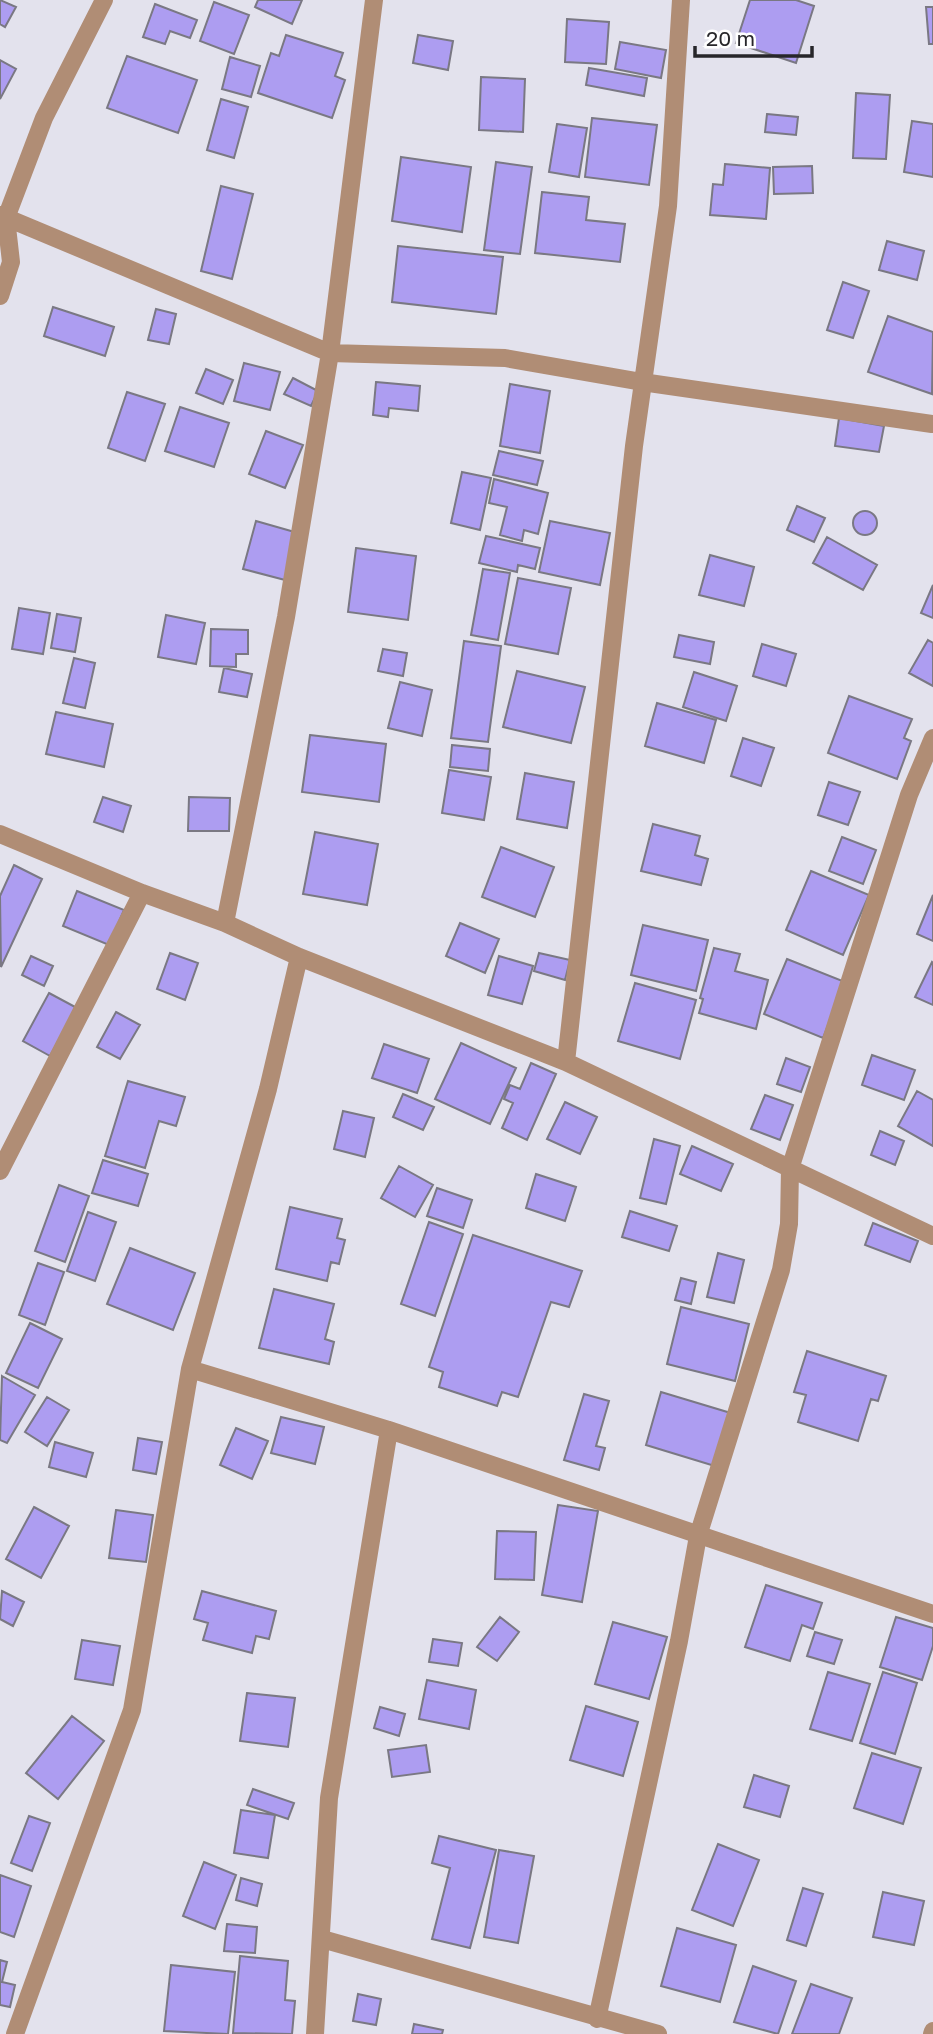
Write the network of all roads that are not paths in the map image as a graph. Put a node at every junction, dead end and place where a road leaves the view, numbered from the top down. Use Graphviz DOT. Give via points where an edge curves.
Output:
graph roads {
  1 [pos="104,0"];
  2 [pos="374,0"];
  3 [pos="681,0"];
  4 [pos="3,216"];
  5 [pos="0,296"];
  6 [pos="330,353"];
  7 [pos="642,382"];
  8 [pos="933,422"];
  9 [pos="933,738"];
  10 [pos="0,834"];
  11 [pos="142,893"];
  12 [pos="225,923"];
  13 [pos="299,957"];
  14 [pos="566,1062"];
  15 [pos="790,1169"];
  16 [pos="0,1171"];
  17 [pos="933,1236"];
  18 [pos="190,1368"];
  19 [pos="389,1430"];
  20 [pos="698,1536"];
  21 [pos="933,1614"];
  22 [pos="322,1940"];
  23 [pos="597,2019"];
  24 [pos="15,2034"];
  25 [pos="316,2034"];
  26 [pos="658,2034"];
  1 -- 4 [label="street" via="44,118"];
  2 -- 6 [label="street"];
  3 -- 7 [label="street" via="668,206"];
  4 -- 5 [label="street" via="11,262"];
  4 -- 6 [label="street"];
  6 -- 7 [label="street" via="505,358"];
  6 -- 12 [label="street" via="286,617"];
  7 -- 8 [label="street"];
  7 -- 14 [label="street"];
  9 -- 15 [label="street" via="909,795"];
  10 -- 11 [label="street"];
  11 -- 12 [label="street"];
  11 -- 16 [label="street"];
  12 -- 13 [label="street"];
  13 -- 14 [label="street"];
  13 -- 18 [label="street" via="268,1089"];
  14 -- 15 [label="street"];
  15 -- 17 [label="street"];
  15 -- 20 [label="street" via="789,1224 781,1270"];
  18 -- 19 [label="street"];
  18 -- 24 [label="street" via="132,1710"];
  19 -- 20 [label="street"];
  19 -- 22 [label="street" via="329,1798"];
  20 -- 21 [label="street"];
  20 -- 23 [label="street"];
  22 -- 23 [label="street"];
  22 -- 25 [label="street"];
  23 -- 26 [label="street"];
}
